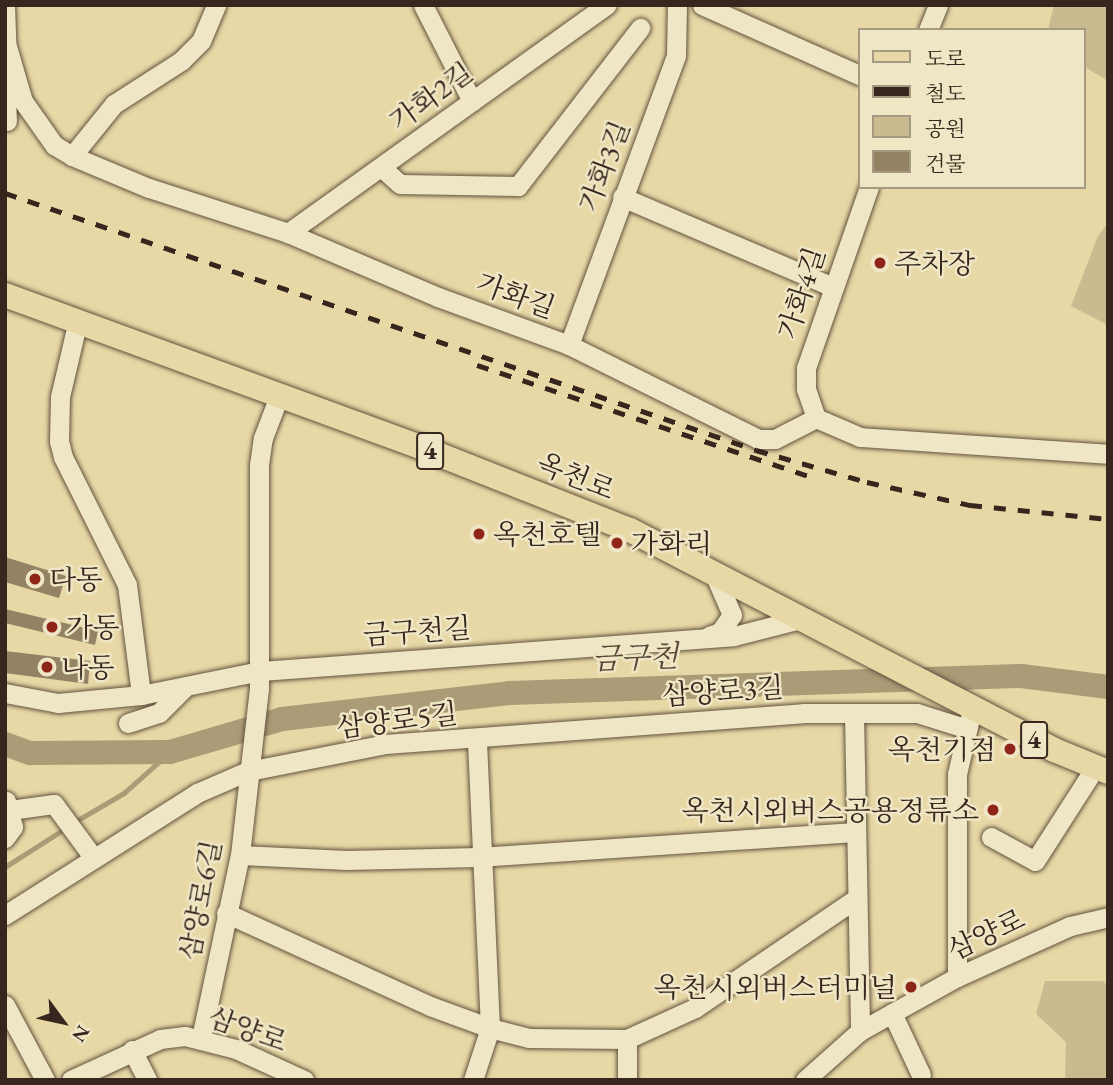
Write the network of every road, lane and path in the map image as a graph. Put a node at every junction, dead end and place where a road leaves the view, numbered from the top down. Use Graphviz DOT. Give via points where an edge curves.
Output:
graph roads {
  1 [pos="5,5"];
  2 [pos="216,5"];
  3 [pos="423,5"];
  4 [pos="607,5"];
  5 [pos="677,5"];
  6 [pos="702,5"];
  7 [pos="938,5"];
  8 [pos="640,28"];
  9 [pos="929,28"];
  10 [pos="858,75"];
  11 [pos="5,76"];
  12 [pos="472,101"];
  13 [pos="6,121"];
  14 [pos="72,156"];
  15 [pos="381,167"];
  16 [pos="868,189"];
  17 [pos="622,198"];
  18 [pos="288,233"];
  19 [pos="831,286"];
  20 [pos="5,295"];
  21 [pos="78,320"];
  22 [pos="569,345"];
  23 [pos="279,396"];
  24 [pos="816,418"];
  25 [pos="1108,454"];
  26 [pos="713,571"];
  27 [pos="804,618"];
  28 [pos="698,639"];
  29 [pos="260,680"];
  30 [pos="184,688"];
  31 [pos="5,693"];
  32 [pos="141,695"];
  33 [pos="854,714"];
  34 [pos="970,718"];
  35 [pos="128,723"];
  36 [pos="477,738"];
  37 [pos="248,766"];
  38 [pos="1104,769"];
  39 [pos="8,805"];
  40 [pos="855,832"];
  41 [pos="991,837"];
  42 [pos="5,838"];
  43 [pos="240,855"];
  44 [pos="482,856"];
  45 [pos="93,857"];
  46 [pos="857,898"];
  47 [pos="226,913"];
  48 [pos="5,915"];
  49 [pos="1108,917"];
  50 [pos="957,977"];
  51 [pos="5,1005"];
  52 [pos="892,1013"];
  53 [pos="490,1028"];
  54 [pos="860,1031"];
  55 [pos="201,1038"];
  56 [pos="627,1039"];
  57 [pos="132,1050"];
  58 [pos="921,1075"];
  59 [pos="45,1080"];
  60 [pos="71,1080"];
  61 [pos="147,1080"];
  62 [pos="304,1080"];
  63 [pos="474,1080"];
  64 [pos="627,1080"];
  65 [pos="805,1080"];
  1 -- 14 [label="street, 가화길" via="6,43 23,101 54,145"];
  2 -- 14 [label="street" via="201,41 181,61 114,104"];
  3 -- 12 [label="street"];
  4 -- 12 [label="street, 가화2길"];
  5 -- 17 [label="street, 가화3길" via="676,56"];
  6 -- 10 [label="street"];
  7 -- 9 [label="street"];
  8 -- 15 [label="street" via="518,186 400,184"];
  11 -- 13 [label="street"];
  12 -- 15 [label="street, 가화2길"];
  14 -- 18 [label="street, 가화길" via="149,188"];
  15 -- 18 [label="street, 가화2길"];
  16 -- 19 [label="street, 가화4길"];
  17 -- 19 [label="street"];
  17 -- 22 [label="street, 가화3길"];
  18 -- 22 [label="street, 가화길" via="438,297"];
  19 -- 24 [label="street, 가화4길" via="806,368 806,389"];
  20 -- 21 [label="main road, 옥천로 / 4"];
  21 -- 23 [label="main road, 옥천로 / 4"];
  21 -- 32 [label="street" via="60,397 59,441 62,457 127,585"];
  22 -- 24 [label="street, 가화길" via="758,439 775,439"];
  23 -- 26 [label="main road, 옥천로 / 4" via="630,530"];
  23 -- 29 [label="street" via="262,438 259,465"];
  24 -- 25 [label="street" via="860,437"];
  26 -- 27 [label="main road, 옥천로 / 4"];
  26 -- 28 [label="street" via="732,615 720,632"];
  27 -- 28 [label="street, 금구천길" via="734,636"];
  27 -- 34 [label="main road, 옥천로 / 4"];
  28 -- 29 [label="street, 금구천길"];
  29 -- 30 [label="street, 금구천길"];
  29 -- 37 [label="street, 삼양로6길"];
  30 -- 32 [label="street, 금구천길"];
  30 -- 35 [label="street" via="159,713"];
  31 -- 32 [label="street, 금구천길" via="58,703"];
  33 -- 34 [label="street, 삼양로3길"];
  33 -- 36 [label="street, 삼양로3길" via="803,713"];
  33 -- 40 [label="street"];
  34 -- 38 [label="main road, 4"];
  34 -- 50 [label="street" via="957,774"];
  36 -- 37 [label="street, 삼양로5길" via="386,744"];
  36 -- 44 [label="street, 삼양로5길"];
  37 -- 43 [label="street, 삼양로6길"];
  37 -- 45 [label="street, 삼양로5길"];
  38 -- 41 [label="street" via="1035,861"];
  39 -- 42 [label="street" via="13,827"];
  39 -- 45 [label="street" via="54,804"];
  40 -- 44 [label="street"];
  40 -- 46 [label="street"];
  43 -- 44 [label="street" via="347,860"];
  43 -- 47 [label="street, 삼양로6길"];
  44 -- 53 [label="street, 삼양로5길"];
  45 -- 48 [label="street, 삼양로5길"];
  46 -- 54 [label="street"];
  46 -- 56 [label="street" via="695,1009"];
  47 -- 53 [label="street" via="430,1006"];
  47 -- 55 [label="street, 삼양로6길"];
  49 -- 50 [label="street, 삼양로" via="1070,926"];
  50 -- 52 [label="street, 삼양로"];
  51 -- 59 [label="street"];
  52 -- 54 [label="street, 삼양로"];
  52 -- 58 [label="street"];
  53 -- 56 [label="street" via="529,1038"];
  53 -- 63 [label="street, 삼양로5길"];
  54 -- 65 [label="street, 삼양로"];
  55 -- 57 [label="street, 삼양로" via="160,1039"];
  55 -- 62 [label="street, 삼양로"];
  56 -- 64 [label="street"];
  57 -- 60 [label="street, 삼양로"];
  57 -- 61 [label="street"];
}
